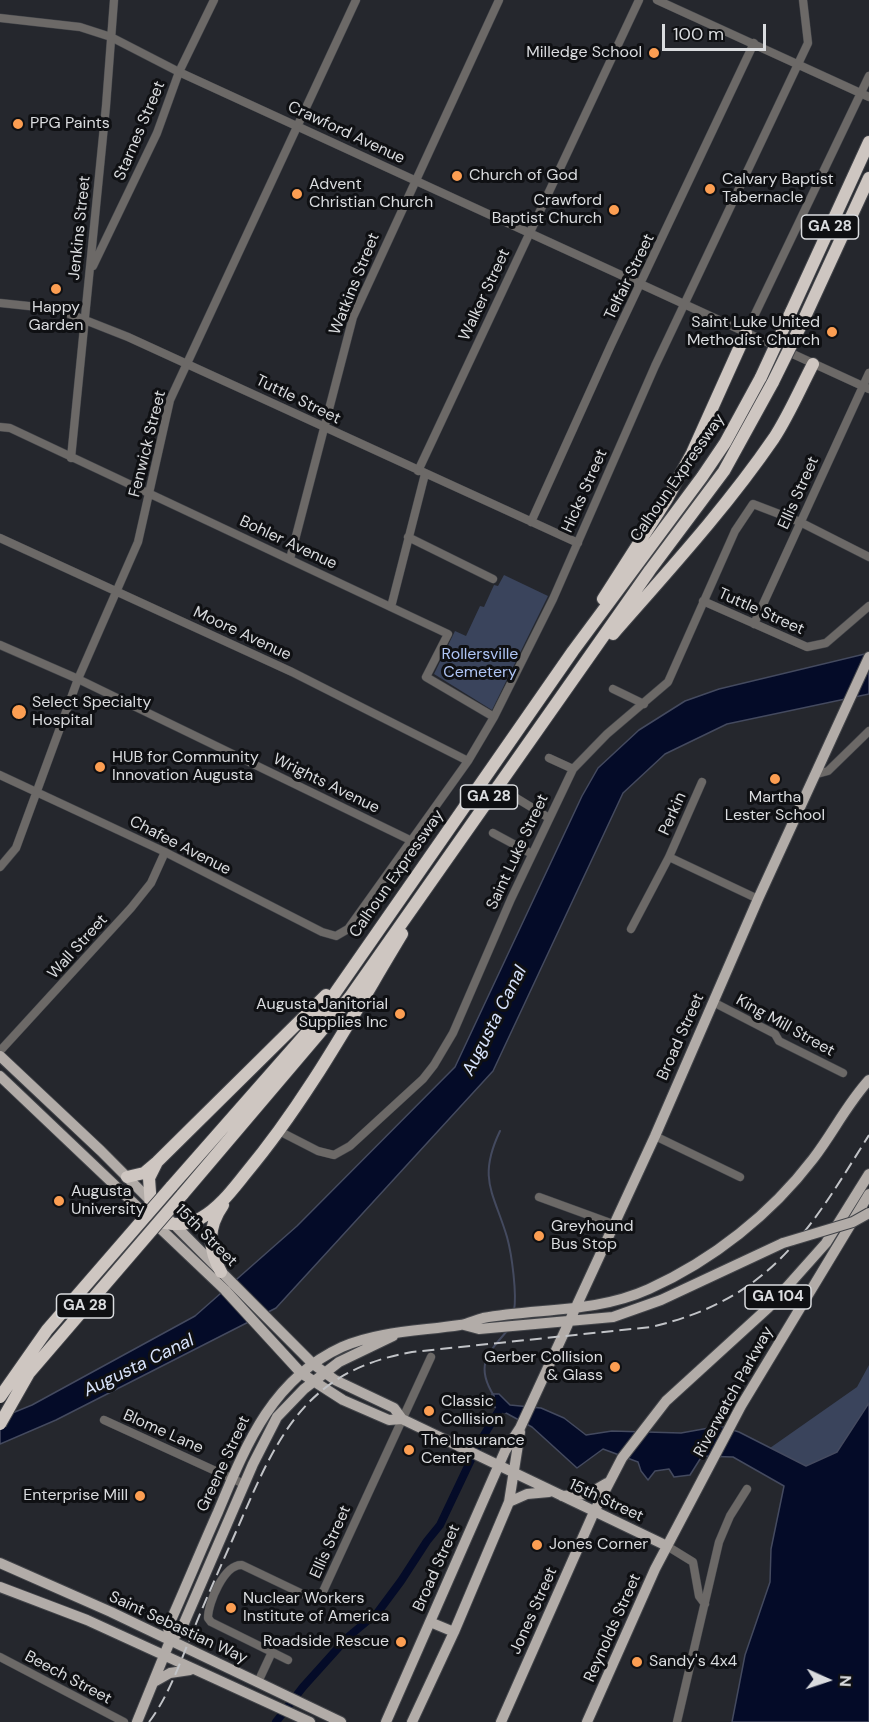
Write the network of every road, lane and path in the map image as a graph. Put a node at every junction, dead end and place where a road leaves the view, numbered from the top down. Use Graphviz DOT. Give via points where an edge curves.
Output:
graph roads {
  1 [pos="114,0"];
  2 [pos="214,0"];
  3 [pos="356,0"];
  4 [pos="499,0"];
  5 [pos="639,0"];
  6 [pos="657,0"];
  7 [pos="803,0"];
  8 [pos="0,18"];
  9 [pos="111,37"];
  10 [pos="754,43"];
  11 [pos="798,64"];
  12 [pos="179,72"];
  13 [pos="869,76"];
  14 [pos="861,94"];
  15 [pos="869,98"];
  16 [pos="297,125"];
  17 [pos="869,142"];
  18 [pos="869,178"];
  19 [pos="416,180"];
  20 [pos="530,232"];
  21 [pos="89,273"];
  22 [pos="642,284"];
  23 [pos="0,303"];
  24 [pos="686,304"];
  25 [pos="85,319"];
  26 [pos="746,333"];
  27 [pos="186,364"];
  28 [pos="813,364"];
  29 [pos="869,373"];
  30 [pos="866,387"];
  31 [pos="0,427"];
  32 [pos="324,428"];
  33 [pos="71,458"];
  34 [pos="421,472"];
  35 [pos="149,493"];
  36 [pos="531,522"];
  37 [pos="800,522"];
  38 [pos="408,537"];
  39 [pos="0,538"];
  40 [pos="578,543"];
  41 [pos="869,556"];
  42 [pos="290,559"];
  43 [pos="493,579"];
  44 [pos="116,589"];
  45 [pos="703,602"];
  46 [pos="869,606"];
  47 [pos="391,607"];
  48 [pos="754,624"];
  49 [pos="0,645"];
  50 [pos="869,657"];
  51 [pos="78,679"];
  52 [pos="571,682"];
  53 [pos="613,689"];
  54 [pos="644,704"];
  55 [pos="494,717"];
  56 [pos="523,722"];
  57 [pos="869,730"];
  58 [pos="549,758"];
  59 [pos="468,761"];
  60 [pos="573,769"];
  61 [pos="817,774"];
  62 [pos="0,775"];
  63 [pos="702,782"];
  64 [pos="35,790"];
  65 [pos="513,796"];
  66 [pos="549,818"];
  67 [pos="465,831"];
  68 [pos="494,833"];
  69 [pos="412,841"];
  70 [pos="165,852"];
  71 [pos="532,854"];
  72 [pos="669,857"];
  73 [pos="0,867"];
  74 [pos="758,899"];
  75 [pos="631,928"];
  76 [pos="348,929"];
  77 [pos="358,958"];
  78 [pos="713,1002"];
  79 [pos="0,1051"];
  80 [pos="0,1056"];
  81 [pos="843,1073"];
  82 [pos="0,1076"];
  83 [pos="869,1080"];
  84 [pos="279,1131"];
  85 [pos="655,1136"];
  86 [pos="157,1162"];
  87 [pos="869,1174"];
  88 [pos="127,1177"];
  89 [pos="740,1177"];
  90 [pos="229,1194"];
  91 [pos="869,1194"];
  92 [pos="539,1197"];
  93 [pos="150,1200"];
  94 [pos="869,1213"];
  95 [pos="152,1221"];
  96 [pos="172,1223"];
  97 [pos="613,1224"];
  98 [pos="221,1272"];
  99 [pos="229,1287"];
  100 [pos="575,1308"];
  101 [pos="259,1317"];
  102 [pos="568,1322"];
  103 [pos="480,1324"];
  104 [pos="395,1335"];
  105 [pos="431,1357"];
  106 [pos="313,1364"];
  107 [pos="301,1372"];
  108 [pos="325,1373"];
  109 [pos="312,1382"];
  110 [pos="0,1397"];
  111 [pos="402,1419"];
  112 [pos="104,1420"];
  113 [pos="0,1424"];
  114 [pos="520,1428"];
  115 [pos="498,1466"];
  116 [pos="513,1474"];
  117 [pos="232,1478"];
  118 [pos="610,1479"];
  119 [pos="244,1484"];
  120 [pos="747,1489"];
  121 [pos="556,1494"];
  122 [pos="509,1502"];
  123 [pos="594,1512"];
  124 [pos="667,1546"];
  125 [pos="0,1563"];
  126 [pos="16,1570"];
  127 [pos="4,1588"];
  128 [pos="705,1604"];
  129 [pos="187,1617"];
  130 [pos="430,1622"];
  131 [pos="454,1632"];
  132 [pos="170,1641"];
  133 [pos="195,1652"];
  134 [pos="272,1652"];
  135 [pos="164,1656"];
  136 [pos="0,1657"];
  137 [pos="288,1660"];
  138 [pos="192,1670"];
  139 [pos="154,1682"];
  140 [pos="258,1682"];
  141 [pos="305,1720"];
  142 [pos="124,1722"];
  143 [pos="137,1722"];
  144 [pos="341,1722"];
  145 [pos="386,1722"];
  146 [pos="412,1722"];
  147 [pos="501,1722"];
  148 [pos="587,1722"];
  149 [pos="677,1722"];
  1 -- 9 [label="street, Jenkins Street"];
  2 -- 12 [label="street, Starnes Street"];
  3 -- 16 [label="street, Fenwick Street"];
  4 -- 19 [label="street, Watkins Street"];
  5 -- 20 [label="street, Walker Street"];
  6 -- 10 [label="street"];
  7 -- 11 [label="street, Hicks Street" via="808,43"];
  8 -- 9 [label="street, Crawford Avenue" via="80,27"];
  9 -- 12 [label="street, Crawford Avenue"];
  9 -- 21 [label="street, Jenkins Street"];
  10 -- 11 [label="street"];
  10 -- 22 [label="street, Telfair Street"];
  11 -- 14 [label="street"];
  11 -- 24 [label="street, Hicks Street"];
  12 -- 16 [label="street, Crawford Avenue"];
  12 -- 21 [label="street, Starnes Street" via="157,133"];
  13 -- 14 [label="street"];
  14 -- 15 [label="street"];
  14 -- 26 [label="street"];
  16 -- 19 [label="street, Crawford Avenue"];
  16 -- 27 [label="street, Fenwick Street"];
  17 -- 56 [label="highway, Calhoun Expressway / GA 28, bridge" via="761,377 730,433"];
  18 -- 52 [label="highway, Calhoun Expressway / GA 28, bridge" via="804,320 724,471"];
  19 -- 20 [label="street, Crawford Avenue"];
  19 -- 32 [label="street, Watkins Street" via="353,317"];
  20 -- 22 [label="street, Crawford Avenue"];
  20 -- 34 [label="street, Walker Street"];
  21 -- 25 [label="street, Jenkins Street"];
  22 -- 24 [label="street, Crawford Avenue"];
  22 -- 36 [label="street, Telfair Street"];
  23 -- 25 [label="street, Tuttle Street" via="57,309"];
  24 -- 26 [label="street, Crawford Avenue"];
  24 -- 40 [label="street, Hicks Street"];
  25 -- 27 [label="street, Tuttle Street"];
  25 -- 33 [label="street, Jenkins Street"];
  26 -- 28 [label="street, Crawford Avenue"];
  26 -- 56 [label="highway" via="667,499"];
  27 -- 32 [label="street, Tuttle Street"];
  27 -- 35 [label="street, Fenwick Street" via="170,400"];
  28 -- 30 [label="street, Crawford Avenue"];
  28 -- 52 [label="highway" via="776,435 738,488"];
  29 -- 30 [label="street, Ellis Street"];
  30 -- 37 [label="street, Ellis Street"];
  31 -- 33 [label="street, Bohler Avenue" via="10,428"];
  32 -- 34 [label="street, Tuttle Street"];
  32 -- 42 [label="street, Watkins Street"];
  33 -- 35 [label="street, Bohler Avenue"];
  34 -- 36 [label="street, Tuttle Street"];
  34 -- 38 [label="street, Walker Street"];
  35 -- 42 [label="street, Bohler Avenue"];
  35 -- 44 [label="street, Fenwick Street" via="138,542"];
  36 -- 40 [label="street, Tuttle Street"];
  37 -- 41 [label="street"];
  37 -- 45 [label="street, Saint Luke Street" via="753,504 735,531"];
  37 -- 48 [label="street, Ellis Street"];
  38 -- 43 [label="street"];
  38 -- 47 [label="street, Walker Street"];
  39 -- 44 [label="street, Moore Avenue"];
  40 -- 55 [label="street, Hicks Street"];
  42 -- 47 [label="street, Bohler Avenue"];
  44 -- 51 [label="street, Fenwick Street"];
  44 -- 59 [label="street, Moore Avenue"];
  45 -- 48 [label="street, Tuttle Street"];
  45 -- 54 [label="street, Saint Luke Street" via="668,682"];
  46 -- 48 [label="street, Tuttle Street" via="826,643 807,647"];
  47 -- 55 [label="street, Bohler Avenue" via="448,634 426,676"];
  49 -- 51 [label="street, Wrights Avenue"];
  50 -- 61 [label="main road, Broad Street"];
  51 -- 64 [label="street, Fenwick Street"];
  51 -- 69 [label="street, Wrights Avenue"];
  52 -- 67 [label="highway, Calhoun Expressway / GA 28"];
  53 -- 54 [label="street"];
  54 -- 60 [label="street, Saint Luke Street"];
  55 -- 59 [label="street, Hicks Street"];
  56 -- 77 [label="highway, Calhoun Expressway / GA 28"];
  57 -- 61 [label="street" via="828,771"];
  58 -- 60 [label="street"];
  59 -- 69 [label="street, Hicks Street"];
  60 -- 66 [label="street, Saint Luke Street"];
  61 -- 74 [label="main road, Broad Street"];
  62 -- 64 [label="street, Chafee Avenue"];
  63 -- 72 [label="street, Perkin"];
  64 -- 70 [label="street, Chafee Avenue"];
  64 -- 73 [label="street, Fenwick Street" via="16,848"];
  65 -- 66 [label="street"];
  66 -- 71 [label="street, Saint Luke Street"];
  67 -- 84 [label="highway" via="303,1098"];
  67 -- 113 [label="highway, Calhoun Expressway / GA 28, bridge" via="350,997 29,1373"];
  68 -- 71 [label="street"];
  69 -- 76 [label="street, Hicks Street"];
  70 -- 76 [label="street, Chafee Avenue" via="322,932 336,936"];
  70 -- 79 [label="street, Wall Street" via="151,883 131,908"];
  71 -- 84 [label="street, Saint Luke Street" via="453,1033 423,1079 350,1146 334,1155"];
  72 -- 74 [label="street"];
  72 -- 75 [label="street, Perkin"];
  74 -- 78 [label="main road, Broad Street"];
  77 -- 86 [label="highway" via="287,1036"];
  77 -- 110 [label="highway, Calhoun Expressway / GA 28, bridge" via="310,1029 47,1330"];
  78 -- 81 [label="street, King Mill Street"];
  78 -- 85 [label="main road, Broad Street"];
  80 -- 88 [label="main road, 15th Street"];
  82 -- 95 [label="main road, 15th Street"];
  83 -- 100 [label="main road, Greene Street" via="790,1188 741,1233 670,1278 624,1299"];
  84 -- 90 [label="highway"];
  85 -- 89 [label="street"];
  85 -- 97 [label="main road, Broad Street"];
  86 -- 88 [label="highway" via="144,1173"];
  86 -- 93 [label="highway" via="149,1178"];
  87 -- 118 [label="main road, Riverwatch Parkway / GA 104" via="826,1243 769,1307 666,1401 637,1436"];
  88 -- 93 [label="main road, 15th Street"];
  90 -- 96 [label="highway" via="201,1218"];
  90 -- 98 [label="highway" via="216,1216 211,1236 213,1256"];
  91 -- 124 [label="main road, Riverwatch Parkway / GA 104" via="741,1406"];
  92 -- 97 [label="street"];
  93 -- 95 [label="highway"];
  93 -- 96 [label="main road, 15th Street"];
  94 -- 102 [label="main road, Greene Street, bridge" via="853,1222 783,1243 633,1311"];
  95 -- 96 [label="highway"];
  95 -- 99 [label="main road, 15th Street"];
  96 -- 98 [label="main road, 15th Street"];
  97 -- 100 [label="main road, Broad Street"];
  98 -- 99 [label="main road, 15th Street"];
  99 -- 101 [label="main road, 15th Street"];
  100 -- 102 [label="main road, Broad Street"];
  100 -- 103 [label="main road, Greene Street" via="533,1312"];
  101 -- 106 [label="main road, 15th Street"];
  101 -- 107 [label="main road, 15th Street" via="266,1337"];
  102 -- 103 [label="main road, Greene Street"];
  102 -- 114 [label="main road, Broad Street"];
  103 -- 104 [label="main road, Greene Street"];
  104 -- 106 [label="main road, Greene Street" via="377,1335 354,1342"];
  104 -- 108 [label="main road, Greene Street"];
  105 -- 111 [label="street, Ellis Street"];
  106 -- 107 [label="main road, Greene Street"];
  106 -- 108 [label="main road, 15th Street"];
  107 -- 109 [label="main road, 15th Street"];
  107 -- 117 [label="main road, Greene Street" via="260,1420"];
  108 -- 109 [label="main road, Greene Street"];
  108 -- 111 [label="main road, 15th Street" via="394,1408"];
  109 -- 111 [label="main road, 15th Street" via="389,1420"];
  109 -- 119 [label="main road, Greene Street" via="277,1417"];
  111 -- 115 [label="main road, 15th Street"];
  111 -- 134 [label="street, Ellis Street" via="320,1598 309,1597 237,1564 225,1574 208,1618"];
  112 -- 117 [label="street, Blome Lane"];
  114 -- 115 [label="main road, Broad Street"];
  114 -- 116 [label="main road, Broad Street"];
  115 -- 116 [label="main road, 15th Street"];
  115 -- 130 [label="main road, Broad Street"];
  116 -- 121 [label="main road, 15th Street"];
  116 -- 122 [label="main road, Broad Street"];
  117 -- 119 [label="street, Blome Lane"];
  117 -- 132 [label="main road, Greene Street" via="168,1627"];
  118 -- 121 [label="main road" via="588,1494"];
  118 -- 123 [label="main road, Riverwatch Parkway / GA 104"];
  119 -- 129 [label="main road, Greene Street"];
  120 -- 128 [label="street" via="724,1528"];
  121 -- 122 [label="main road" via="527,1494"];
  121 -- 123 [label="main road, 15th Street"];
  122 -- 131 [label="main road, Broad Street"];
  123 -- 124 [label="main road, 15th Street"];
  123 -- 147 [label="main road, Jones Street / GA 104"];
  124 -- 128 [label="street" via="693,1562 699,1596"];
  124 -- 148 [label="main road, Reynolds Street / GA 104"];
  125 -- 126 [label="main road, Saint Sebastian Way"];
  126 -- 127 [label="main road"];
  126 -- 132 [label="main road, Saint Sebastian Way"];
  127 -- 135 [label="main road, Saint Sebastian Way" via="87,1620"];
  128 -- 149 [label="street"];
  129 -- 132 [label="main road, Greene Street"];
  129 -- 133 [label="main road" via="186,1636"];
  130 -- 131 [label="main road"];
  130 -- 145 [label="main road, Broad Street"];
  131 -- 146 [label="main road, Broad Street"];
  132 -- 133 [label="main road, Saint Sebastian Way"];
  132 -- 135 [label="main road, Greene Street"];
  133 -- 140 [label="main road, Saint Sebastian Way"];
  134 -- 137 [label="street"];
  134 -- 140 [label="street"];
  135 -- 138 [label="main road, Saint Sebastian Way"];
  135 -- 139 [label="main road, Greene Street"];
  136 -- 142 [label="street, Beech Street"];
  138 -- 139 [label="main road" via="170,1673"];
  138 -- 141 [label="main road, Saint Sebastian Way"];
  139 -- 143 [label="main road, Greene Street"];
  140 -- 144 [label="main road, Saint Sebastian Way"];
}
